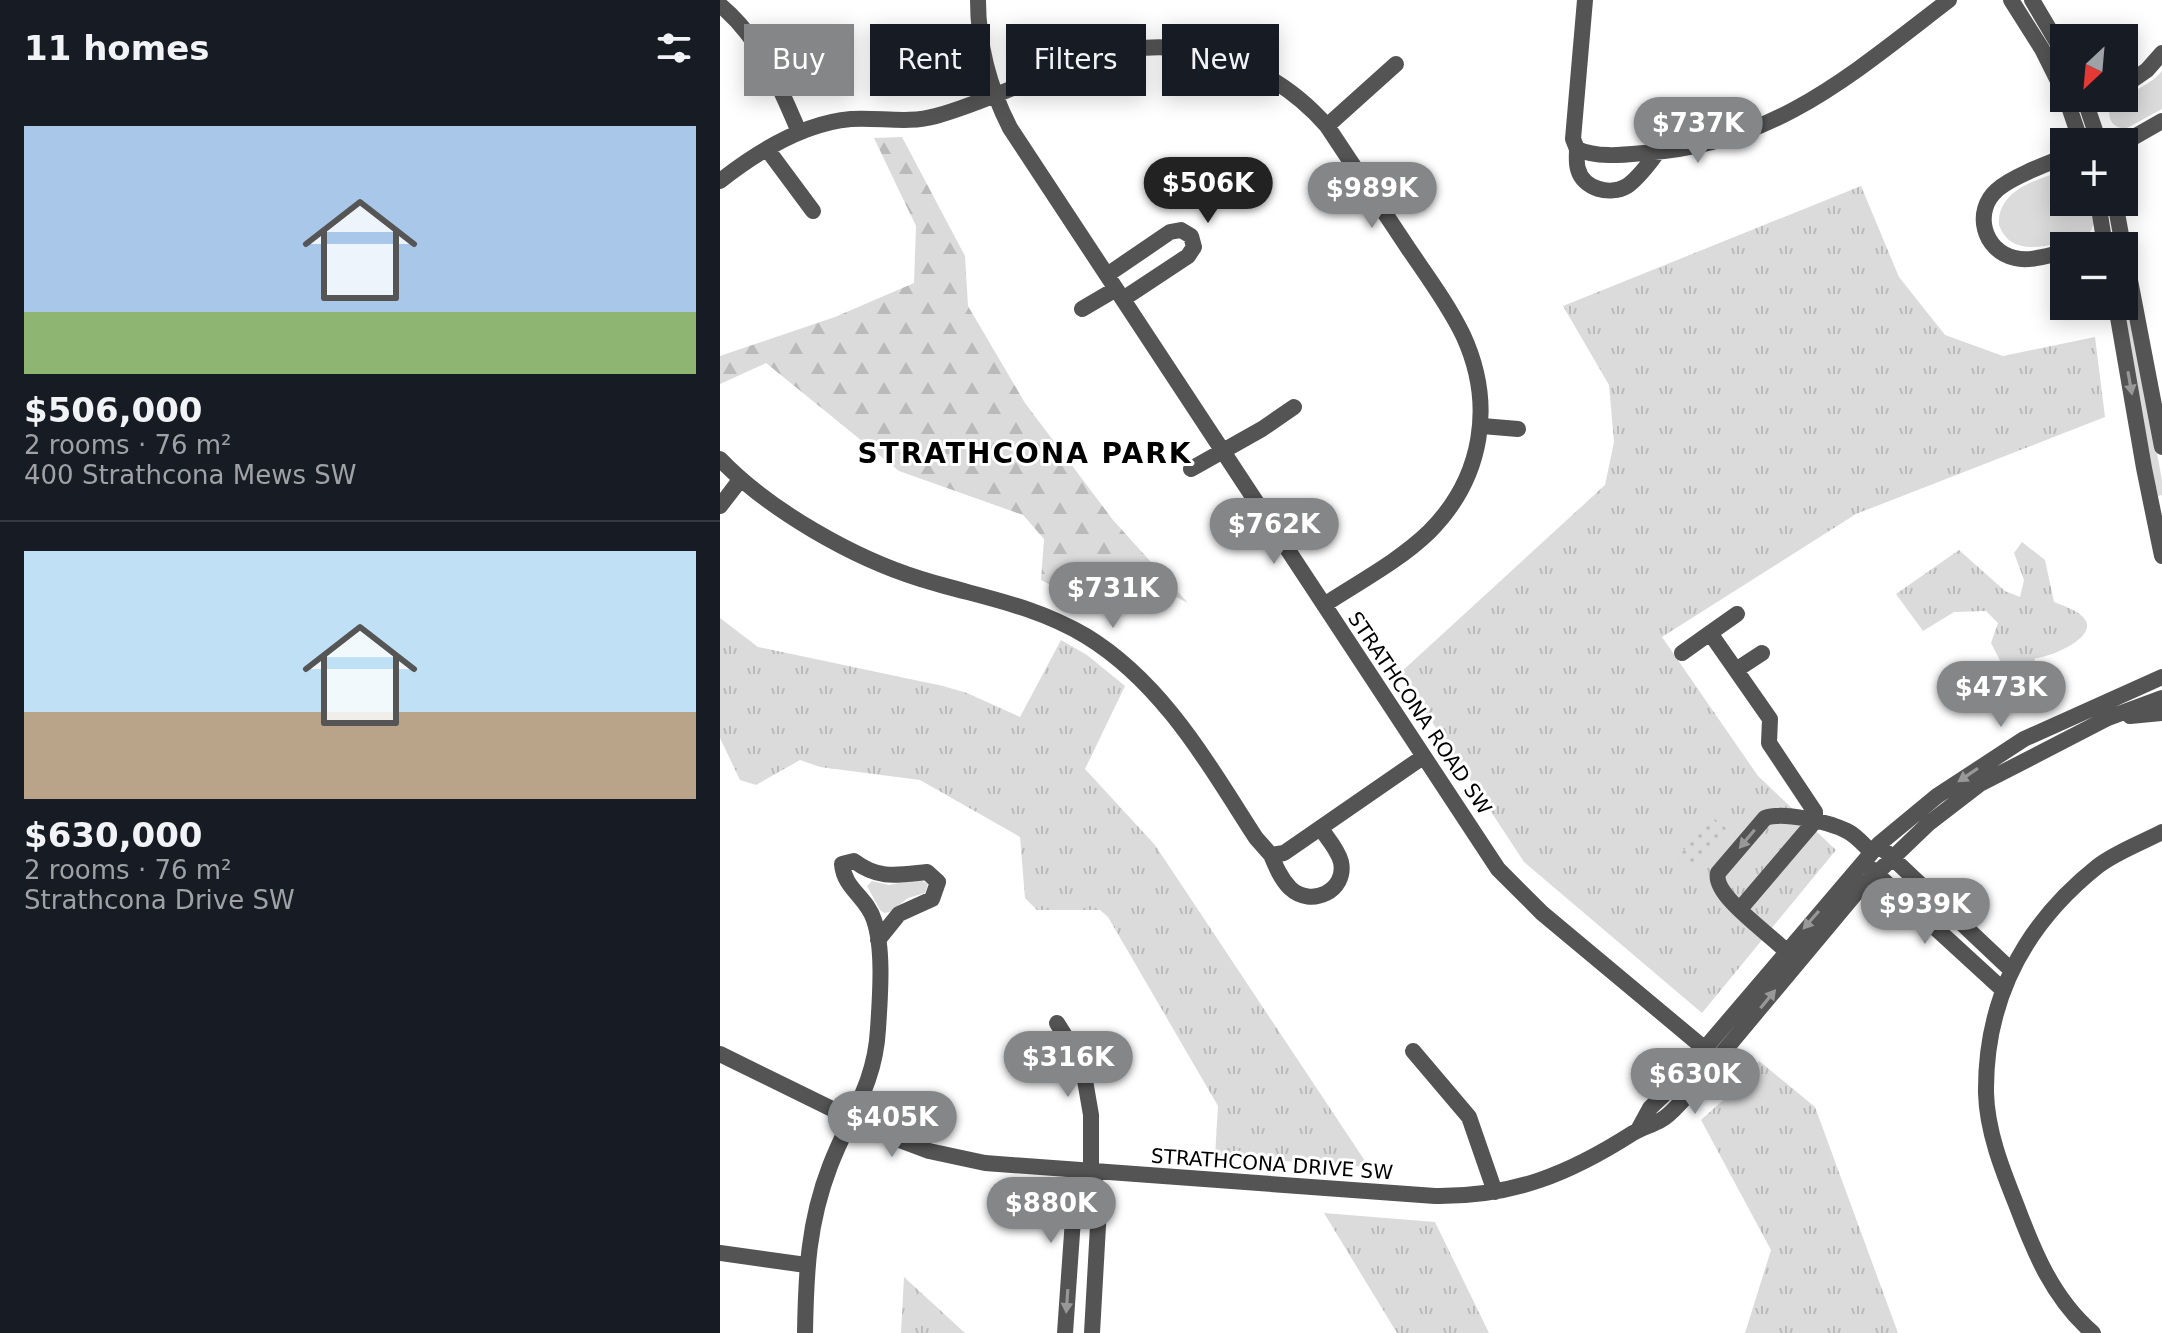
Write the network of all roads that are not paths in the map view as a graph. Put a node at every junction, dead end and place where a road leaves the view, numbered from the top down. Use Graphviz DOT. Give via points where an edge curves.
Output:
graph roads {
  1 [pos="978,0"];
  2 [pos="1585,0"];
  3 [pos="1949,0"];
  4 [pos="2011,0"];
  5 [pos="2032,0"];
  6 [pos="720,5"];
  7 [pos="2050,30"];
  8 [pos="2162,53"];
  9 [pos="1396,64"];
  10 [pos="2050,65"];
  11 [pos="2138,76"];
  12 [pos="995,96"];
  13 [pos="2162,121"];
  14 [pos="1327,126"];
  15 [pos="799,132"];
  16 [pos="2138,135"];
  17 [pos="767,149"];
  18 [pos="1577,149"];
  19 [pos="1658,152"];
  20 [pos="2050,164"];
  21 [pos="720,181"];
  22 [pos="813,211"];
  23 [pos="2050,254"];
  24 [pos="1115,288"];
  25 [pos="1082,309"];
  26 [pos="2118,320"];
  27 [pos="2138,320"];
  28 [pos="1294,407"];
  29 [pos="1482,426"];
  30 [pos="1518,429"];
  31 [pos="2162,447"];
  32 [pos="1221,452"];
  33 [pos="720,459"];
  34 [pos="1191,469"];
  35 [pos="740,480"];
  36 [pos="720,506"];
  37 [pos="2162,556"];
  38 [pos="1324,605"];
  39 [pos="1737,614"];
  40 [pos="1710,633"];
  41 [pos="1682,653"];
  42 [pos="1762,653"];
  43 [pos="1736,670"];
  44 [pos="2162,677"];
  45 [pos="2162,698"];
  46 [pos="2162,713"];
  47 [pos="2108,718"];
  48 [pos="1423,757"];
  49 [pos="1815,821"];
  50 [pos="1321,829"];
  51 [pos="2162,832"];
  52 [pos="1871,852"];
  53 [pos="1271,855"];
  54 [pos="1892,858"];
  55 [pos="1875,874"];
  56 [pos="1740,909"];
  57 [pos="878,940"];
  58 [pos="1786,951"];
  59 [pos="2011,970"];
  60 [pos="2002,989"];
  61 [pos="1057,1023"];
  62 [pos="1413,1051"];
  63 [pos="720,1054"];
  64 [pos="1710,1054"];
  65 [pos="852,1120"];
  66 [pos="1091,1171"];
  67 [pos="1495,1192"];
  68 [pos="720,1253"];
  69 [pos="806,1265"];
  70 [pos="805,1333"];
  71 [pos="1065,1333"];
  72 [pos="1092,1333"];
  73 [pos="2093,1333"];
  1 -- 12 [label="street, STRATHCONA ROAD SW" via="983,55"];
  2 -- 18 [label="street" via="1573,139"];
  3 -- 19 [label="street" via="1823,95 1775,121 1719,141"];
  4 -- 10 [label="street"];
  5 -- 7 [label="street"];
  6 -- 15 [label="street" via="756,43"];
  8 -- 11 [label="street"];
  9 -- 14 [label="street"];
  12 -- 14 [label="street" via="1110,53 1186,49 1263,73 1298,96"];
  12 -- 15 [label="street" via="928,118 850,119"];
  12 -- 24 [label="street, STRATHCONA ROAD SW" via="1010,128"];
  13 -- 16 [label="street"];
  14 -- 29 [label="street" via="1455,320 1475,372"];
  15 -- 17 [label="street"];
  17 -- 21 [label="street"];
  17 -- 22 [label="street"];
  18 -- 19 [label="street" via="1603,154"];
  18 -- 19 [label="street" via="1581,175 1604,191 1627,186"];
  20 -- 23 [label="street" via="1995,191 1983,223 1993,246 2006,256"];
  24 -- 25 [label="street"];
  24 -- 32 [label="street, STRATHCONA ROAD SW"];
  26 -- 37 [label="street, one-way"];
  27 -- 31 [label="street"];
  28 -- 32 [label="street"];
  29 -- 30 [label="street"];
  29 -- 38 [label="street" via="1468,475 1442,517 1415,545"];
  32 -- 34 [label="street"];
  32 -- 38 [label="street, STRATHCONA ROAD SW"];
  33 -- 35 [label="street"];
  35 -- 36 [label="street"];
  35 -- 53 [label="street" via="876,561 1034,610 1106,649 1168,708"];
  38 -- 48 [label="street, STRATHCONA ROAD SW"];
  39 -- 40 [label="street"];
  40 -- 41 [label="street"];
  40 -- 43 [label="street"];
  42 -- 43 [label="street"];
  43 -- 49 [label="street" via="1770,719 1769,743 1815,812"];
  44 -- 52 [label="street, STRATHCONA DRIVE SW, one-way" via="2024,739 1937,796"];
  45 -- 47 [label="street, STRATHCONA DRIVE SW"];
  46 -- 47 [label="street"];
  47 -- 54 [label="street, STRATHCONA DRIVE SW" via="1980,784"];
  48 -- 50 [label="street"];
  48 -- 64 [label="street, STRATHCONA ROAD SW" via="1498,869 1542,913"];
  49 -- 52 [label="street" via="1846,830"];
  49 -- 56 [label="street"];
  49 -- 56 [label="street, one-way" via="1765,818 1718,873 1720,889"];
  50 -- 53 [label="street" via="1284,853"];
  50 -- 53 [label="street" via="1342,868 1327,893 1309,898 1291,889"];
  51 -- 59 [label="street" via="2099,865 2056,906"];
  52 -- 54 [label="street"];
  52 -- 55 [label="street"];
  52 -- 58 [label="street, STRATHCONA DRIVE SW, one-way"];
  54 -- 55 [label="street, STRATHCONA DRIVE SW"];
  54 -- 59 [label="street"];
  55 -- 60 [label="street"];
  64 -- 55 [label="street, STRATHCONA DRIVE SW, one-way"];
  56 -- 58 [label="street"];
  57 -- 57 [label="street" via="899,914 932,899 938,882 927,872 893,876 869,872 854,861 842,864 849,887 867,903"];
  57 -- 65 [label="street" via="878,1032 870,1081"];
  58 -- 64 [label="street, STRATHCONA DRIVE SW"];
  59 -- 60 [label="street"];
  60 -- 73 [label="street" via="1986,1094 1997,1155 2054,1291"];
  61 -- 66 [label="street" via="1082,1063 1091,1115"];
  62 -- 67 [label="street" via="1469,1117"];
  63 -- 65 [label="street, STRATHCONA DRIVE SW"];
  64 -- 67 [label="street, STRATHCONA DRIVE SW" via="1650,1108 1638,1130 1576,1167"];
  65 -- 66 [label="street, STRATHCONA DRIVE SW" via="954,1157"];
  65 -- 69 [label="street" via="813,1217"];
  66 -- 67 [label="street, STRATHCONA DRIVE SW" via="1435,1196"];
  66 -- 71 [label="street, one-way" via="1074,1205"];
  66 -- 72 [label="street" via="1099,1194"];
  68 -- 69 [label="street"];
  69 -- 70 [label="street"];
}
